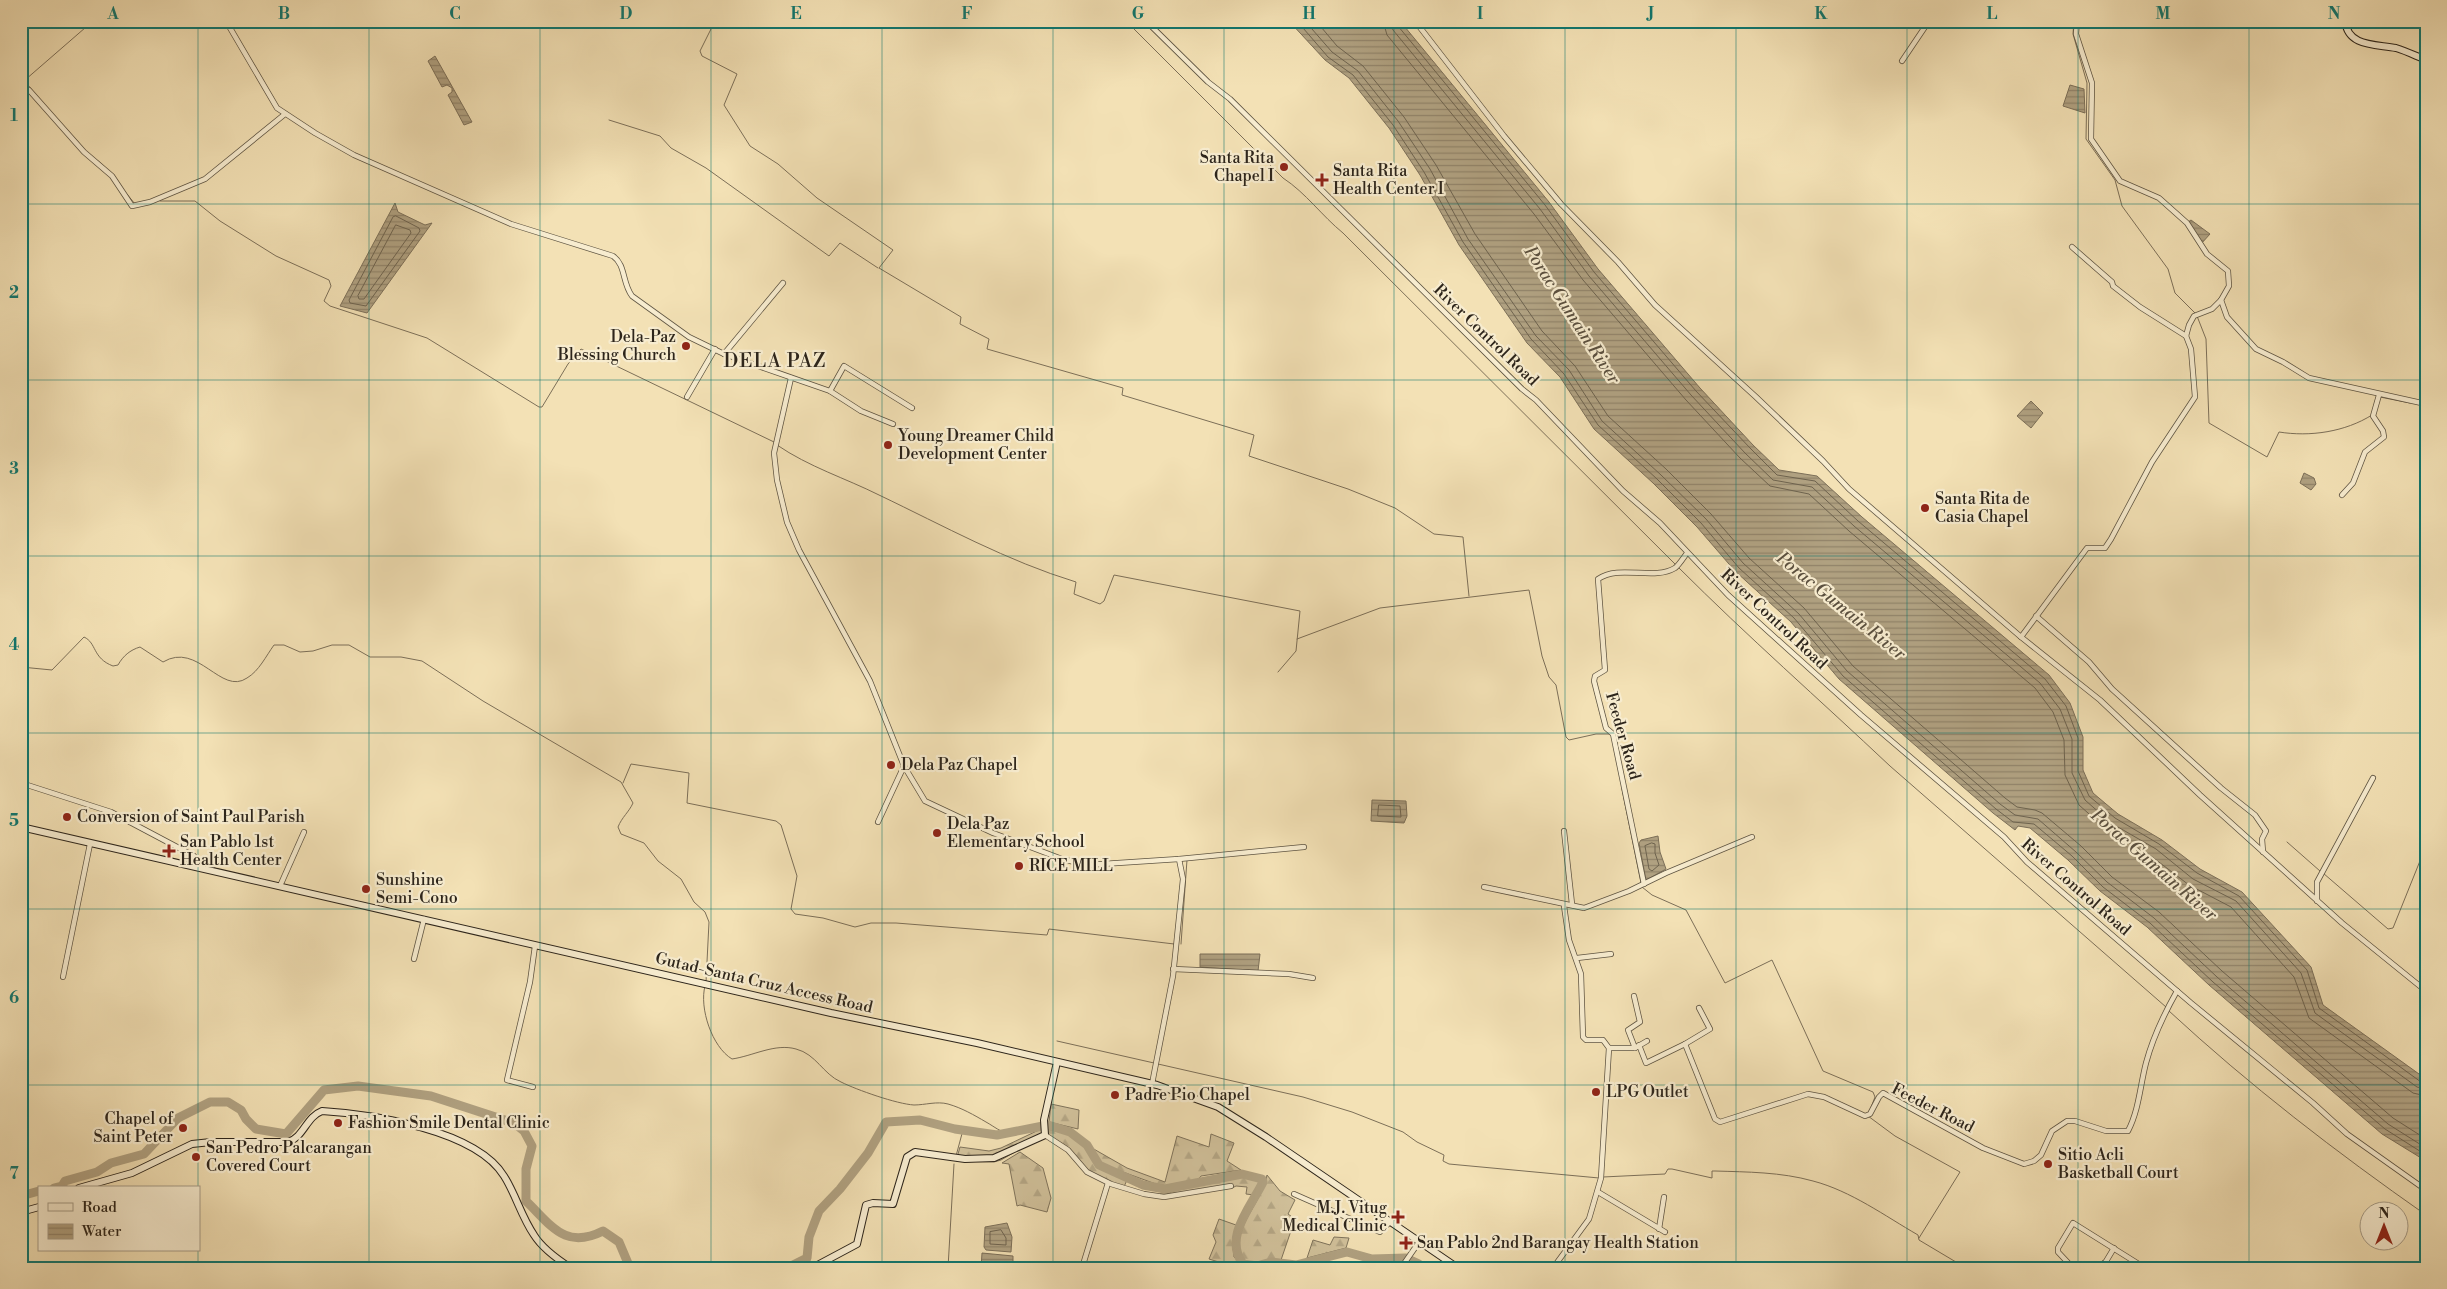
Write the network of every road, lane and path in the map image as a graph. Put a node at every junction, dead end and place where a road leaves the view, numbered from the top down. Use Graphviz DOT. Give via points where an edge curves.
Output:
graph roads {
  1 [pos="226,21"];
  2 [pos="1146,21"];
  3 [pos="1415,21"];
  4 [pos="1929,21"];
  5 [pos="2078,21"];
  6 [pos="2345,21"];
  7 [pos="2426,60"];
  8 [pos="1902,61"];
  9 [pos="21,86"];
  10 [pos="285,114"];
  11 [pos="2072,246"];
  12 [pos="783,283"];
  13 [pos="2221,300"];
  14 [pos="2186,336"];
  15 [pos="715,350"];
  16 [pos="724,354"];
  17 [pos="791,378"];
  18 [pos="830,391"];
  19 [pos="2379,395"];
  20 [pos="687,397"];
  21 [pos="2426,404"];
  22 [pos="912,408"];
  23 [pos="893,424"];
  24 [pos="2342,494"];
  25 [pos="1687,553"];
  26 [pos="2036,616"];
  27 [pos="2021,637"];
  28 [pos="904,766"];
  29 [pos="2373,778"];
  30 [pos="21,783"];
  31 [pos="878,822"];
  32 [pos="21,827"];
  33 [pos="304,832"];
  34 [pos="1564,832"];
  35 [pos="1752,837"];
  36 [pos="90,844"];
  37 [pos="1304,847"];
  38 [pos="2263,852"];
  39 [pos="1179,859"];
  40 [pos="198,868"];
  41 [pos="1642,885"];
  42 [pos="280,886"];
  43 [pos="1484,887"];
  44 [pos="2317,901"];
  45 [pos="1572,904"];
  46 [pos="1564,906"];
  47 [pos="424,919"];
  48 [pos="536,946"];
  49 [pos="1611,954"];
  50 [pos="1577,958"];
  51 [pos="414,959"];
  52 [pos="1174,969"];
  53 [pos="63,977"];
  54 [pos="1313,978"];
  55 [pos="2177,991"];
  56 [pos="2426,991"];
  57 [pos="1634,996"];
  58 [pos="1699,1008"];
  59 [pos="1647,1042"];
  60 [pos="1685,1044"];
  61 [pos="1637,1046"];
  62 [pos="1609,1048"];
  63 [pos="1057,1062"];
  64 [pos="1152,1084"];
  65 [pos="533,1087"];
  66 [pos="1045,1132"];
  67 [pos="1108,1183"];
  68 [pos="86,1186"];
  69 [pos="1231,1186"];
  70 [pos="2426,1190"];
  71 [pos="1598,1192"];
  72 [pos="1294,1194"];
  73 [pos="1664,1197"];
  74 [pos="38,1207"];
  75 [pos="21,1212"];
  76 [pos="1390,1222"];
  77 [pos="1659,1229"];
  78 [pos="1665,1232"];
  79 [pos="1419,1242"];
  80 [pos="2114,1248"];
  81 [pos="2103,1266"];
  82 [pos="570,1268"];
  83 [pos="812,1268"];
  84 [pos="1082,1268"];
  85 [pos="1401,1268"];
  86 [pos="1458,1268"];
  87 [pos="1553,1268"];
  88 [pos="2073,1268"];
  89 [pos="2112,1268"];
  90 [pos="2145,1268"];
  1 -- 10 [label="street" via="268,95"];
  2 -- 25 [label="street, River Control Road" via="1208,82 1230,99"];
  3 -- 27 [label="street" via="1504,136 1648,299 1756,397 1849,490"];
  4 -- 8 [label="street"];
  5 -- 13 [label="street" via="2076,34 2092,83 2091,139 2120,181 2159,198 2187,224 2207,254 2228,271 2229,286"];
  6 -- 7 [label="main road" via="2346,31 2362,44 2399,49"];
  9 -- 10 [label="street" via="29,90 84,152 112,176 132,206 205,179"];
  10 -- 15 [label="street" via="354,155 511,224 613,256 622,264 626,287 632,296 688,337"];
  11 -- 14 [label="street" via="2120,292"];
  12 -- 16 [label="street"];
  13 -- 14 [label="street" via="2212,309 2194,316"];
  13 -- 19 [label="street" via="2227,317 2256,349 2309,378"];
  14 -- 26 [label="street" via="2191,349 2195,397 2152,462 2105,548 2087,548"];
  15 -- 16 [label="street"];
  15 -- 20 [label="street"];
  16 -- 17 [label="street"];
  17 -- 18 [label="street"];
  17 -- 28 [label="street" via="774,453 781,501 799,550 870,681"];
  18 -- 22 [label="street" via="844,366"];
  18 -- 23 [label="street" via="861,411"];
  19 -- 21 [label="street"];
  19 -- 24 [label="street" via="2374,416 2384,437 2365,452 2353,483"];
  25 -- 41 [label="street, Feeder Road" via="1676,567 1666,571 1624,573 1598,579 1605,670 1594,676 1594,681 1606,728 1613,734"];
  25 -- 55 [label="street, River Control Road" via="1728,595 1861,715"];
  26 -- 27 [label="street"];
  26 -- 38 [label="street" via="2089,662 2112,689 2255,815 2266,831 2262,839"];
  27 -- 38 [label="street" via="2100,700"];
  28 -- 31 [label="street"];
  28 -- 39 [label="street" via="925,801 993,833 1062,859 1088,866"];
  29 -- 44 [label="street" via="2317,882"];
  30 -- 40 [label="street" via="111,812 194,856"];
  32 -- 36 [label="main road, Gutad-Santa Cruz Access Road"];
  33 -- 42 [label="street"];
  34 -- 45 [label="street"];
  35 -- 41 [label="street"];
  36 -- 40 [label="main road, Gutad-Santa Cruz Access Road"];
  36 -- 53 [label="street"];
  37 -- 39 [label="street"];
  38 -- 44 [label="street"];
  39 -- 52 [label="street" via="1183,879"];
  40 -- 42 [label="main road, Gutad-Santa Cruz Access Road"];
  41 -- 45 [label="street" via="1588,907"];
  42 -- 47 [label="main road, Gutad-Santa Cruz Access Road"];
  43 -- 46 [label="street"];
  44 -- 56 [label="street"];
  45 -- 46 [label="street"];
  46 -- 50 [label="street"];
  47 -- 48 [label="main road, Gutad-Santa Cruz Access Road"];
  47 -- 51 [label="street"];
  48 -- 63 [label="main road, Gutad-Santa Cruz Access Road"];
  48 -- 65 [label="street" via="508,1080"];
  49 -- 50 [label="street"];
  50 -- 62 [label="street" via="1581,974 1584,1037 1586,1040 1603,1040"];
  52 -- 54 [label="street"];
  52 -- 64 [label="street"];
  55 -- 60 [label="street, Feeder Road" via="2154,1038 2138,1107 2128,1131 2106,1131 2067,1121 2052,1131 2041,1155 2028,1163 2008,1159 1983,1148 1883,1093 1870,1114 1865,1116 1824,1097 1808,1094 1720,1122 1715,1119"];
  55 -- 70 [label="street, River Control Road" via="2346,1134"];
  57 -- 61 [label="street" via="1640,1022 1628,1030"];
  58 -- 60 [label="street" via="1710,1029"];
  59 -- 61 [label="street"];
  60 -- 61 [label="street" via="1646,1063"];
  61 -- 62 [label="street"];
  62 -- 71 [label="street"];
  63 -- 64 [label="main road, Gutad-Santa Cruz Access Road"];
  63 -- 66 [label="main road" via="1044,1120"];
  64 -- 76 [label="main road, Gutad-Santa Cruz Access Road" via="1218,1107"];
  66 -- 67 [label="street" via="1068,1150 1087,1172"];
  66 -- 83 [label="main road" via="994,1158 965,1159 910,1153 893,1204 866,1205 857,1244"];
  67 -- 69 [label="street" via="1158,1197"];
  67 -- 84 [label="street"];
  68 -- 82 [label="main road" via="132,1173 192,1144 288,1142 298,1137 313,1114 322,1111 387,1120 451,1138 493,1163 507,1181 534,1236"];
  71 -- 77 [label="street"];
  71 -- 87 [label="street" via="1589,1219"];
  72 -- 76 [label="street" via="1380,1232"];
  73 -- 77 [label="street"];
  74 -- 75 [label="main road"];
  76 -- 79 [label="main road, Gutad-Santa Cruz Access Road"];
  77 -- 78 [label="street"];
  79 -- 85 [label="street"];
  79 -- 86 [label="main road, Gutad-Santa Cruz Access Road"];
  80 -- 81 [label="street"];
  80 -- 88 [label="street" via="2073,1223 2058,1248"];
  80 -- 90 [label="street"];
  81 -- 89 [label="street"];
}
